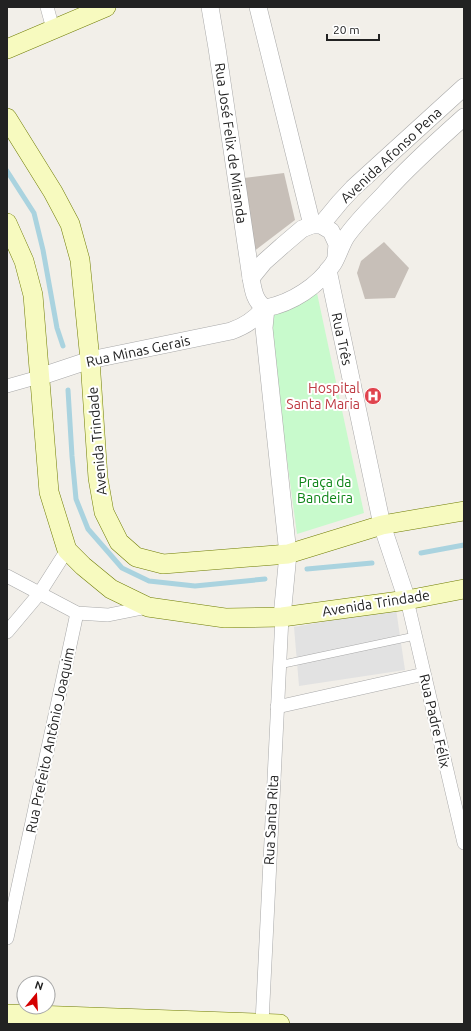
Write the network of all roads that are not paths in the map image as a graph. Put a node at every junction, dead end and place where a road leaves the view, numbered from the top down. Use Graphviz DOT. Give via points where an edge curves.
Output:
graph roads {
  1 [pos="47,7"];
  2 [pos="106,7"];
  3 [pos="210,7"];
  4 [pos="258,7"];
  5 [pos="53,29"];
  6 [pos="7,49"];
  7 [pos="464,87"];
  8 [pos="464,117"];
  9 [pos="7,118"];
  10 [pos="7,223"];
  11 [pos="316,225"];
  12 [pos="332,263"];
  13 [pos="251,278"];
  14 [pos="265,308"];
  15 [pos="90,360"];
  16 [pos="40,377"];
  17 [pos="7,386"];
  18 [pos="464,511"];
  19 [pos="382,525"];
  20 [pos="67,550"];
  21 [pos="288,554"];
  22 [pos="7,576"];
  23 [pos="464,589"];
  24 [pos="39,594"];
  25 [pos="407,600"];
  26 [pos="148,607"];
  27 [pos="77,613"];
  28 [pos="282,617"];
  29 [pos="7,632"];
  30 [pos="415,636"];
  31 [pos="279,665"];
  32 [pos="424,674"];
  33 [pos="277,707"];
  34 [pos="464,843"];
  35 [pos="7,938"];
  36 [pos="7,1014"];
  37 [pos="271,1024"];
  1 -- 5 [label="street"];
  2 -- 5 [label="main road"];
  3 -- 13 [label="street, Rua José Felix de Miranda"];
  4 -- 11 [label="street"];
  5 -- 6 [label="main road"];
  7 -- 11 [label="street, Avenida Afonso Pena"];
  8 -- 12 [label="street, Avenida Afonso Pena" via="388,189 346,237"];
  9 -- 15 [label="main road, Avenida Trindade" via="70,224 80,260"];
  10 -- 16 [label="main road, Avenida Trindade" via="24,261 33,295"];
  11 -- 12 [label="street" via="331,232 337,244"];
  11 -- 13 [label="street, Avenida Afonso Pena" via="302,229 264,262"];
  12 -- 14 [label="street, Avenida Afonso Pena" via="307,290 290,301"];
  12 -- 19 [label="street, Rua Três"];
  13 -- 14 [label="street" via="258,302"];
  14 -- 15 [label="street, Rua Minas Gerais" via="257,318 231,332"];
  14 -- 21 [label="street" via="264,328"];
  15 -- 16 [label="street, Rua Minas Gerais"];
  15 -- 21 [label="main road, Avenida Trindade" via="98,478 104,512 119,542 136,557 163,564"];
  16 -- 17 [label="street, Rua Minas Gerais"];
  16 -- 20 [label="main road, Avenida Trindade" via="49,492"];
  18 -- 19 [label="main road, Avenida Trindade"];
  19 -- 21 [label="main road, Avenida Trindade"];
  19 -- 25 [label="street, Rua Três"];
  20 -- 24 [label="street"];
  20 -- 26 [label="main road, Avenida Trindade" via="111,589"];
  21 -- 28 [label="street"];
  22 -- 24 [label="street"];
  23 -- 25 [label="main road, Avenida Trindade"];
  24 -- 27 [label="street"];
  24 -- 29 [label="street"];
  25 -- 28 [label="main road, Avenida Trindade"];
  25 -- 30 [label="street, Rua Padre Félix"];
  26 -- 27 [label="street" via="108,615"];
  26 -- 28 [label="main road, Avenida Trindade" via="225,618"];
  27 -- 35 [label="street, Rua Prefeito Antônio Joaquim"];
  28 -- 31 [label="street, Rua Santa Rita"];
  30 -- 31 [label="lane"];
  30 -- 32 [label="street, Rua Padre Félix"];
  31 -- 33 [label="street, Rua Santa Rita"];
  32 -- 33 [label="street"];
  32 -- 34 [label="street, Rua Padre Félix"];
  33 -- 37 [label="street, Rua Santa Rita"];
  36 -- 37 [label="main road"];
}
